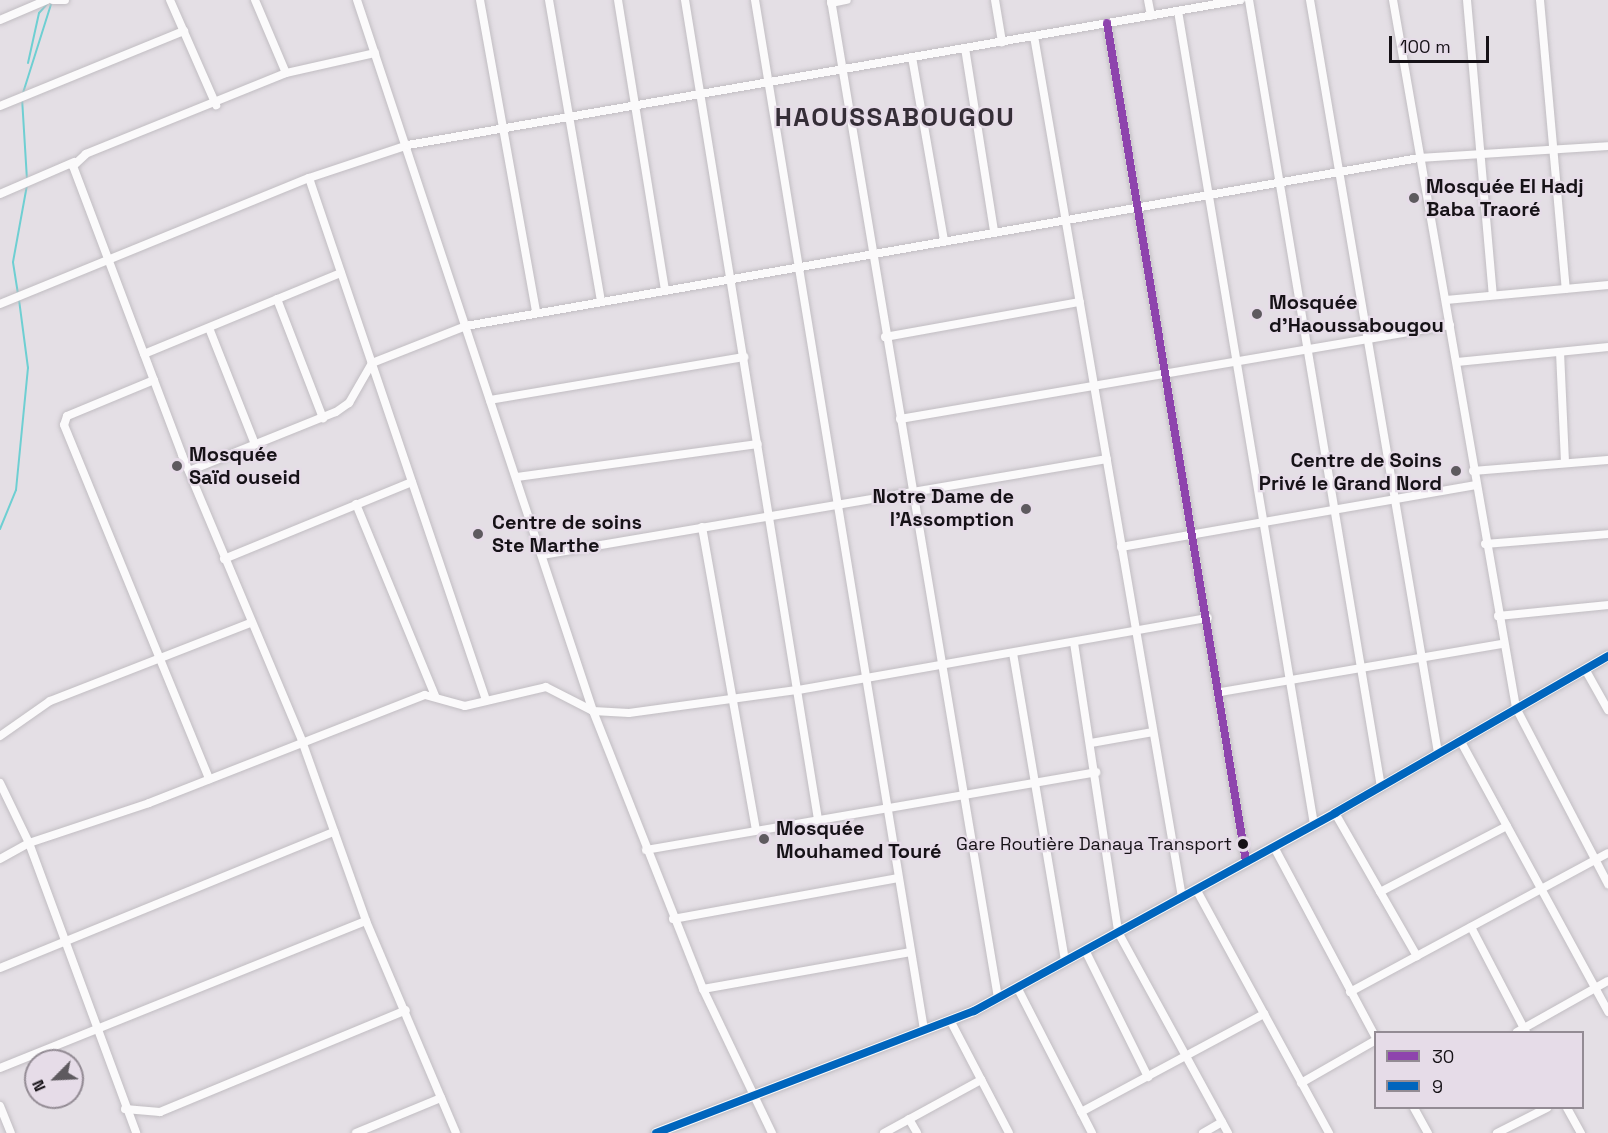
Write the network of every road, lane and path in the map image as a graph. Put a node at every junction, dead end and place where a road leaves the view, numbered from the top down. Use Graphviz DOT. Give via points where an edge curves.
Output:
graph roads {
  1 [pos="47,0"];
  2 [pos="54,0"];
  3 [pos="65,0"];
  4 [pos="170,0"];
  5 [pos="255,0"];
  6 [pos="357,0"];
  7 [pos="480,0"];
  8 [pos="549,0"];
  9 [pos="618,0"];
  10 [pos="685,0"];
  11 [pos="755,0"];
  12 [pos="847,0"];
  13 [pos="995,0"];
  14 [pos="1148,0"];
  15 [pos="1240,0"];
  16 [pos="1249,0"];
  17 [pos="1310,0"];
  18 [pos="1393,0"];
  19 [pos="1467,0"];
  20 [pos="1540,0"];
  21 [pos="831,1"];
  22 [pos="1223,2"];
  23 [pos="1178,11"];
  24 [pos="1151,16"];
  25 [pos="0,20"];
  26 [pos="1107,23"];
  27 [pos="184,31"];
  28 [pos="1034,36"];
  29 [pos="1002,42"];
  30 [pos="965,48"];
  31 [pos="375,53"];
  32 [pos="912,57"];
  33 [pos="841,68"];
  34 [pos="286,73"];
  35 [pos="769,81"];
  36 [pos="702,94"];
  37 [pos="216,105"];
  38 [pos="0,106"];
  39 [pos="637,106"];
  40 [pos="569,117"];
  41 [pos="507,127"];
  42 [pos="408,145"];
  43 [pos="1608,146"];
  44 [pos="1554,149"];
  45 [pos="1482,156"];
  46 [pos="1419,158"];
  47 [pos="74,162"];
  48 [pos="1340,174"];
  49 [pos="309,178"];
  50 [pos="1280,184"];
  51 [pos="0,194"];
  52 [pos="1209,195"];
  53 [pos="1137,208"];
  54 [pos="1065,219"];
  55 [pos="994,231"];
  56 [pos="944,240"];
  57 [pos="871,253"];
  58 [pos="111,261"];
  59 [pos="799,267"];
  60 [pos="341,273"];
  61 [pos="731,278"];
  62 [pos="1608,285"];
  63 [pos="1566,288"];
  64 [pos="665,290"];
  65 [pos="1493,295"];
  66 [pos="277,299"];
  67 [pos="601,300"];
  68 [pos="1446,300"];
  69 [pos="1080,302"];
  70 [pos="1,303"];
  71 [pos="536,310"];
  72 [pos="1450,325"];
  73 [pos="466,326"];
  74 [pos="209,327"];
  75 [pos="885,337"];
  76 [pos="1368,338"];
  77 [pos="1608,347"];
  78 [pos="1307,348"];
  79 [pos="1560,352"];
  80 [pos="144,354"];
  81 [pos="744,357"];
  82 [pos="1235,360"];
  83 [pos="1457,362"];
  84 [pos="372,363"];
  85 [pos="1167,371"];
  86 [pos="154,380"];
  87 [pos="1093,382"];
  88 [pos="490,400"];
  89 [pos="323,418"];
  90 [pos="900,419"];
  91 [pos="255,444"];
  92 [pos="758,444"];
  93 [pos="1107,459"];
  94 [pos="1608,460"];
  95 [pos="1565,463"];
  96 [pos="189,471"];
  97 [pos="1473,471"];
  98 [pos="517,477"];
  99 [pos="412,482"];
  100 [pos="1475,485"];
  101 [pos="910,492"];
  102 [pos="1395,499"];
  103 [pos="356,504"];
  104 [pos="837,504"];
  105 [pos="1334,510"];
  106 [pos="770,516"];
  107 [pos="1263,522"];
  108 [pos="702,527"];
  109 [pos="1194,534"];
  110 [pos="1608,534"];
  111 [pos="1485,544"];
  112 [pos="1121,547"];
  113 [pos="542,555"];
  114 [pos="224,559"];
  115 [pos="1608,605"];
  116 [pos="1498,616"];
  117 [pos="1208,618"];
  118 [pos="250,623"];
  119 [pos="1136,631"];
  120 [pos="1074,643"];
  121 [pos="1502,644"];
  122 [pos="1013,653"];
  123 [pos="1608,656"];
  124 [pos="1422,657"];
  125 [pos="160,660"];
  126 [pos="940,666"];
  127 [pos="1360,668"];
  128 [pos="1585,669"];
  129 [pos="865,678"];
  130 [pos="1289,679"];
  131 [pos="798,690"];
  132 [pos="1221,692"];
  133 [pos="435,696"];
  134 [pos="486,700"];
  135 [pos="735,700"];
  136 [pos="1516,708"];
  137 [pos="593,711"];
  138 [pos="1608,711"];
  139 [pos="1153,732"];
  140 [pos="0,736"];
  141 [pos="1460,740"];
  142 [pos="302,741"];
  143 [pos="1090,743"];
  144 [pos="1438,753"];
  145 [pos="1096,772"];
  146 [pos="208,779"];
  147 [pos="1035,782"];
  148 [pos="0,783"];
  149 [pos="1381,787"];
  150 [pos="963,796"];
  151 [pos="887,809"];
  152 [pos="1335,813"];
  153 [pos="818,819"];
  154 [pos="1314,825"];
  155 [pos="1507,826"];
  156 [pos="756,829"];
  157 [pos="334,832"];
  158 [pos="29,843"];
  159 [pos="1274,847"];
  160 [pos="646,850"];
  161 [pos="1608,853"];
  162 [pos="0,860"];
  163 [pos="1595,860"];
  164 [pos="1246,862"];
  165 [pos="898,878"];
  166 [pos="1608,884"];
  167 [pos="1196,889"];
  168 [pos="1541,889"];
  169 [pos="1380,892"];
  170 [pos="1182,897"];
  171 [pos="673,920"];
  172 [pos="366,921"];
  173 [pos="1471,927"];
  174 [pos="1118,932"];
  175 [pos="62,942"];
  176 [pos="1084,950"];
  177 [pos="911,952"];
  178 [pos="1417,956"];
  179 [pos="1065,961"];
  180 [pos="0,968"];
  181 [pos="1608,981"];
  182 [pos="1017,987"];
  183 [pos="1595,988"];
  184 [pos="703,989"];
  185 [pos="1350,992"];
  186 [pos="998,998"];
  187 [pos="406,1010"];
  188 [pos="1608,1012"];
  189 [pos="1264,1014"];
  190 [pos="950,1020"];
  191 [pos="96,1029"];
  192 [pos="924,1030"];
  193 [pos="1522,1031"];
  194 [pos="1374,1035"];
  195 [pos="1374,1040"];
  196 [pos="1186,1055"];
  197 [pos="0,1068"];
  198 [pos="1148,1077"];
  199 [pos="981,1080"];
  200 [pos="1301,1083"];
  201 [pos="753,1096"];
  202 [pos="441,1098"];
  203 [pos="0,1106"];
  204 [pos="125,1109"];
  205 [pos="1415,1109"];
  206 [pos="1543,1109"];
  207 [pos="1568,1109"];
  208 [pos="1081,1112"];
  209 [pos="909,1119"];
  210 [pos="1222,1122"];
  211 [pos="11,1133"];
  212 [pos="136,1133"];
  213 [pos="356,1133"];
  214 [pos="456,1133"];
  215 [pos="656,1133"];
  216 [pos="772,1133"];
  217 [pos="884,1133"];
  218 [pos="917,1133"];
  219 [pos="1009,1133"];
  220 [pos="1092,1133"];
  221 [pos="1203,1133"];
  222 [pos="1228,1133"];
  223 [pos="1329,1133"];
  224 [pos="1428,1133"];
  225 [pos="1497,1133"];
  226 [pos="1581,1133"];
  1 -- 25 [label="street"];
  2 -- 3 [label="street"];
  4 -- 27 [label="street"];
  5 -- 34 [label="street"];
  6 -- 31 [label="street"];
  7 -- 41 [label="street"];
  8 -- 40 [label="street"];
  9 -- 39 [label="street"];
  10 -- 36 [label="street"];
  11 -- 35 [label="street"];
  12 -- 21 [label="street"];
  13 -- 29 [label="street"];
  14 -- 24 [label="street"];
  15 -- 22 [label="street"];
  16 -- 50 [label="street"];
  17 -- 48 [label="street"];
  18 -- 46 [label="street"];
  19 -- 45 [label="street"];
  20 -- 44 [label="street"];
  21 -- 33 [label="street"];
  22 -- 23 [label="street"];
  23 -- 24 [label="street"];
  23 -- 52 [label="street"];
  24 -- 26 [label="street"];
  26 -- 28 [label="street"];
  26 -- 53 [label="street"];
  27 -- 37 [label="street"];
  27 -- 38 [label="street"];
  28 -- 29 [label="street"];
  28 -- 54 [label="street"];
  29 -- 30 [label="street"];
  30 -- 32 [label="street"];
  30 -- 55 [label="street"];
  31 -- 34 [label="street"];
  31 -- 42 [label="street"];
  32 -- 33 [label="street"];
  32 -- 56 [label="street"];
  33 -- 35 [label="street"];
  33 -- 57 [label="street"];
  34 -- 37 [label="street"];
  35 -- 36 [label="street"];
  35 -- 59 [label="street"];
  36 -- 39 [label="street"];
  36 -- 61 [label="street"];
  37 -- 47 [label="street"];
  39 -- 40 [label="street"];
  39 -- 64 [label="street"];
  40 -- 41 [label="street"];
  40 -- 67 [label="street"];
  41 -- 42 [label="street"];
  41 -- 71 [label="street"];
  42 -- 49 [label="street"];
  42 -- 73 [label="street"];
  43 -- 44 [label="street"];
  44 -- 45 [label="street"];
  44 -- 63 [label="street"];
  45 -- 46 [label="street"];
  45 -- 65 [label="street"];
  46 -- 48 [label="street"];
  46 -- 68 [label="street"];
  47 -- 51 [label="street"];
  47 -- 58 [label="street"];
  48 -- 50 [label="street"];
  48 -- 76 [label="street"];
  49 -- 58 [label="street"];
  49 -- 60 [label="street"];
  50 -- 52 [label="street"];
  50 -- 78 [label="street"];
  52 -- 53 [label="street"];
  52 -- 82 [label="street"];
  53 -- 54 [label="street"];
  53 -- 85 [label="street"];
  54 -- 55 [label="street"];
  54 -- 69 [label="street"];
  55 -- 56 [label="street"];
  56 -- 57 [label="street"];
  57 -- 59 [label="street"];
  57 -- 75 [label="street"];
  58 -- 70 [label="street"];
  58 -- 80 [label="street"];
  59 -- 61 [label="street"];
  59 -- 104 [label="street"];
  60 -- 66 [label="street"];
  60 -- 84 [label="street"];
  61 -- 64 [label="street"];
  61 -- 81 [label="street"];
  62 -- 63 [label="street"];
  63 -- 65 [label="street"];
  64 -- 67 [label="street"];
  65 -- 68 [label="street"];
  66 -- 74 [label="street"];
  66 -- 89 [label="street"];
  67 -- 71 [label="street"];
  68 -- 72 [label="street"];
  69 -- 75 [label="street"];
  69 -- 87 [label="street"];
  71 -- 73 [label="street"];
  72 -- 76 [label="street"];
  72 -- 83 [label="street"];
  73 -- 84 [label="street"];
  73 -- 88 [label="street"];
  74 -- 80 [label="street"];
  74 -- 91 [label="street"];
  75 -- 90 [label="street"];
  76 -- 78 [label="street"];
  76 -- 102 [label="street"];
  77 -- 79 [label="street"];
  78 -- 82 [label="street"];
  78 -- 105 [label="street"];
  79 -- 83 [label="street"];
  79 -- 95 [label="street"];
  80 -- 86 [label="street"];
  81 -- 88 [label="street"];
  81 -- 92 [label="street"];
  82 -- 85 [label="street"];
  82 -- 107 [label="street"];
  83 -- 97 [label="street"];
  84 -- 89 [label="street" via="350,402"];
  84 -- 99 [label="street"];
  85 -- 87 [label="street"];
  85 -- 109 [label="street"];
  86 -- 96 [label="street"];
  86 -- 125 [label="street" via="67,416 64,425"];
  87 -- 90 [label="street"];
  87 -- 93 [label="street"];
  88 -- 98 [label="street"];
  89 -- 91 [label="street"];
  90 -- 101 [label="street"];
  91 -- 96 [label="street"];
  92 -- 98 [label="street"];
  92 -- 106 [label="street"];
  93 -- 101 [label="street"];
  93 -- 112 [label="street"];
  94 -- 95 [label="street"];
  95 -- 97 [label="street"];
  96 -- 114 [label="street"];
  97 -- 100 [label="street"];
  98 -- 113 [label="street"];
  99 -- 103 [label="street"];
  99 -- 134 [label="street"];
  100 -- 102 [label="street"];
  100 -- 111 [label="street"];
  101 -- 104 [label="street"];
  101 -- 126 [label="street"];
  102 -- 105 [label="street"];
  102 -- 124 [label="street"];
  103 -- 114 [label="street"];
  103 -- 133 [label="street"];
  104 -- 106 [label="street"];
  104 -- 129 [label="street"];
  105 -- 107 [label="street"];
  105 -- 127 [label="street"];
  106 -- 108 [label="street"];
  106 -- 131 [label="street"];
  107 -- 109 [label="street"];
  107 -- 130 [label="street"];
  108 -- 113 [label="street"];
  108 -- 135 [label="street"];
  109 -- 112 [label="street"];
  109 -- 117 [label="street"];
  110 -- 111 [label="street"];
  111 -- 116 [label="street"];
  112 -- 119 [label="street"];
  113 -- 137 [label="street"];
  114 -- 118 [label="street"];
  115 -- 116 [label="street"];
  116 -- 121 [label="street"];
  117 -- 119 [label="street"];
  117 -- 132 [label="street"];
  118 -- 125 [label="street"];
  118 -- 142 [label="street"];
  119 -- 120 [label="street"];
  119 -- 139 [label="street"];
  120 -- 122 [label="street"];
  120 -- 143 [label="street"];
  121 -- 124 [label="street"];
  121 -- 136 [label="street"];
  122 -- 126 [label="street"];
  122 -- 147 [label="street"];
  123 -- 128 [label="main road"];
  124 -- 127 [label="street"];
  124 -- 144 [label="street"];
  125 -- 140 [label="street" via="50,701"];
  125 -- 146 [label="street"];
  126 -- 129 [label="street"];
  126 -- 150 [label="street"];
  127 -- 130 [label="street"];
  127 -- 149 [label="street"];
  128 -- 136 [label="main road"];
  128 -- 138 [label="street"];
  129 -- 131 [label="street"];
  129 -- 151 [label="street"];
  130 -- 132 [label="street"];
  130 -- 154 [label="street"];
  131 -- 135 [label="street"];
  131 -- 153 [label="street"];
  132 -- 164 [label="street"];
  133 -- 134 [label="street" via="452,705"];
  133 -- 142 [label="street" via="425,694"];
  134 -- 137 [label="street" via="546,687"];
  135 -- 137 [label="street" via="611,715"];
  135 -- 156 [label="street"];
  136 -- 141 [label="main road"];
  136 -- 163 [label="street"];
  137 -- 160 [label="street"];
  139 -- 143 [label="street"];
  139 -- 170 [label="street"];
  141 -- 144 [label="main road"];
  141 -- 155 [label="street"];
  142 -- 146 [label="street"];
  142 -- 157 [label="street"];
  143 -- 145 [label="street"];
  144 -- 149 [label="main road"];
  145 -- 147 [label="street"];
  145 -- 174 [label="street"];
  146 -- 158 [label="street"];
  147 -- 150 [label="street"];
  147 -- 179 [label="street"];
  148 -- 158 [label="street"];
  149 -- 152 [label="main road"];
  150 -- 151 [label="street"];
  150 -- 186 [label="street"];
  151 -- 153 [label="street"];
  151 -- 165 [label="street"];
  152 -- 154 [label="main road"];
  152 -- 169 [label="street"];
  153 -- 156 [label="street"];
  154 -- 159 [label="main road"];
  155 -- 168 [label="street"];
  155 -- 169 [label="street"];
  156 -- 160 [label="street"];
  157 -- 172 [label="street"];
  157 -- 175 [label="street"];
  158 -- 162 [label="street"];
  158 -- 175 [label="street"];
  159 -- 164 [label="main road"];
  159 -- 185 [label="street"];
  160 -- 171 [label="street"];
  161 -- 163 [label="street"];
  163 -- 166 [label="street"];
  163 -- 168 [label="street"];
  164 -- 167 [label="main road"];
  165 -- 171 [label="street"];
  165 -- 177 [label="street"];
  167 -- 170 [label="main road"];
  167 -- 189 [label="street"];
  168 -- 173 [label="street"];
  168 -- 183 [label="street"];
  169 -- 178 [label="street"];
  170 -- 174 [label="main road"];
  171 -- 184 [label="street"];
  172 -- 187 [label="street"];
  172 -- 191 [label="street"];
  173 -- 178 [label="street"];
  173 -- 193 [label="street"];
  174 -- 176 [label="main road"];
  174 -- 196 [label="street"];
  175 -- 180 [label="street"];
  175 -- 191 [label="street"];
  176 -- 179 [label="main road"];
  176 -- 198 [label="street"];
  177 -- 184 [label="street"];
  177 -- 192 [label="street"];
  178 -- 185 [label="street"];
  179 -- 182 [label="main road"];
  181 -- 183 [label="street"];
  182 -- 186 [label="main road"];
  182 -- 208 [label="street"];
  183 -- 188 [label="street"];
  183 -- 193 [label="street"];
  184 -- 201 [label="street"];
  185 -- 194 [label="street"];
  186 -- 190 [label="main road"];
  187 -- 202 [label="street"];
  187 -- 204 [label="street" via="160,1112"];
  189 -- 196 [label="street"];
  189 -- 200 [label="street"];
  190 -- 192 [label="main road"];
  190 -- 199 [label="street"];
  191 -- 197 [label="street"];
  191 -- 204 [label="street"];
  192 -- 201 [label="main road"];
  195 -- 200 [label="street"];
  196 -- 198 [label="street"];
  196 -- 210 [label="street"];
  198 -- 208 [label="street"];
  199 -- 209 [label="street"];
  199 -- 219 [label="street"];
  200 -- 223 [label="street"];
  201 -- 215 [label="main road"];
  201 -- 216 [label="street"];
  202 -- 213 [label="street"];
  202 -- 214 [label="street"];
  203 -- 211 [label="street"];
  204 -- 212 [label="street"];
  205 -- 224 [label="street"];
  206 -- 225 [label="street"];
  207 -- 226 [label="street"];
  208 -- 220 [label="street"];
  209 -- 217 [label="street"];
  209 -- 218 [label="street"];
  210 -- 221 [label="street"];
  210 -- 222 [label="street"];
}
